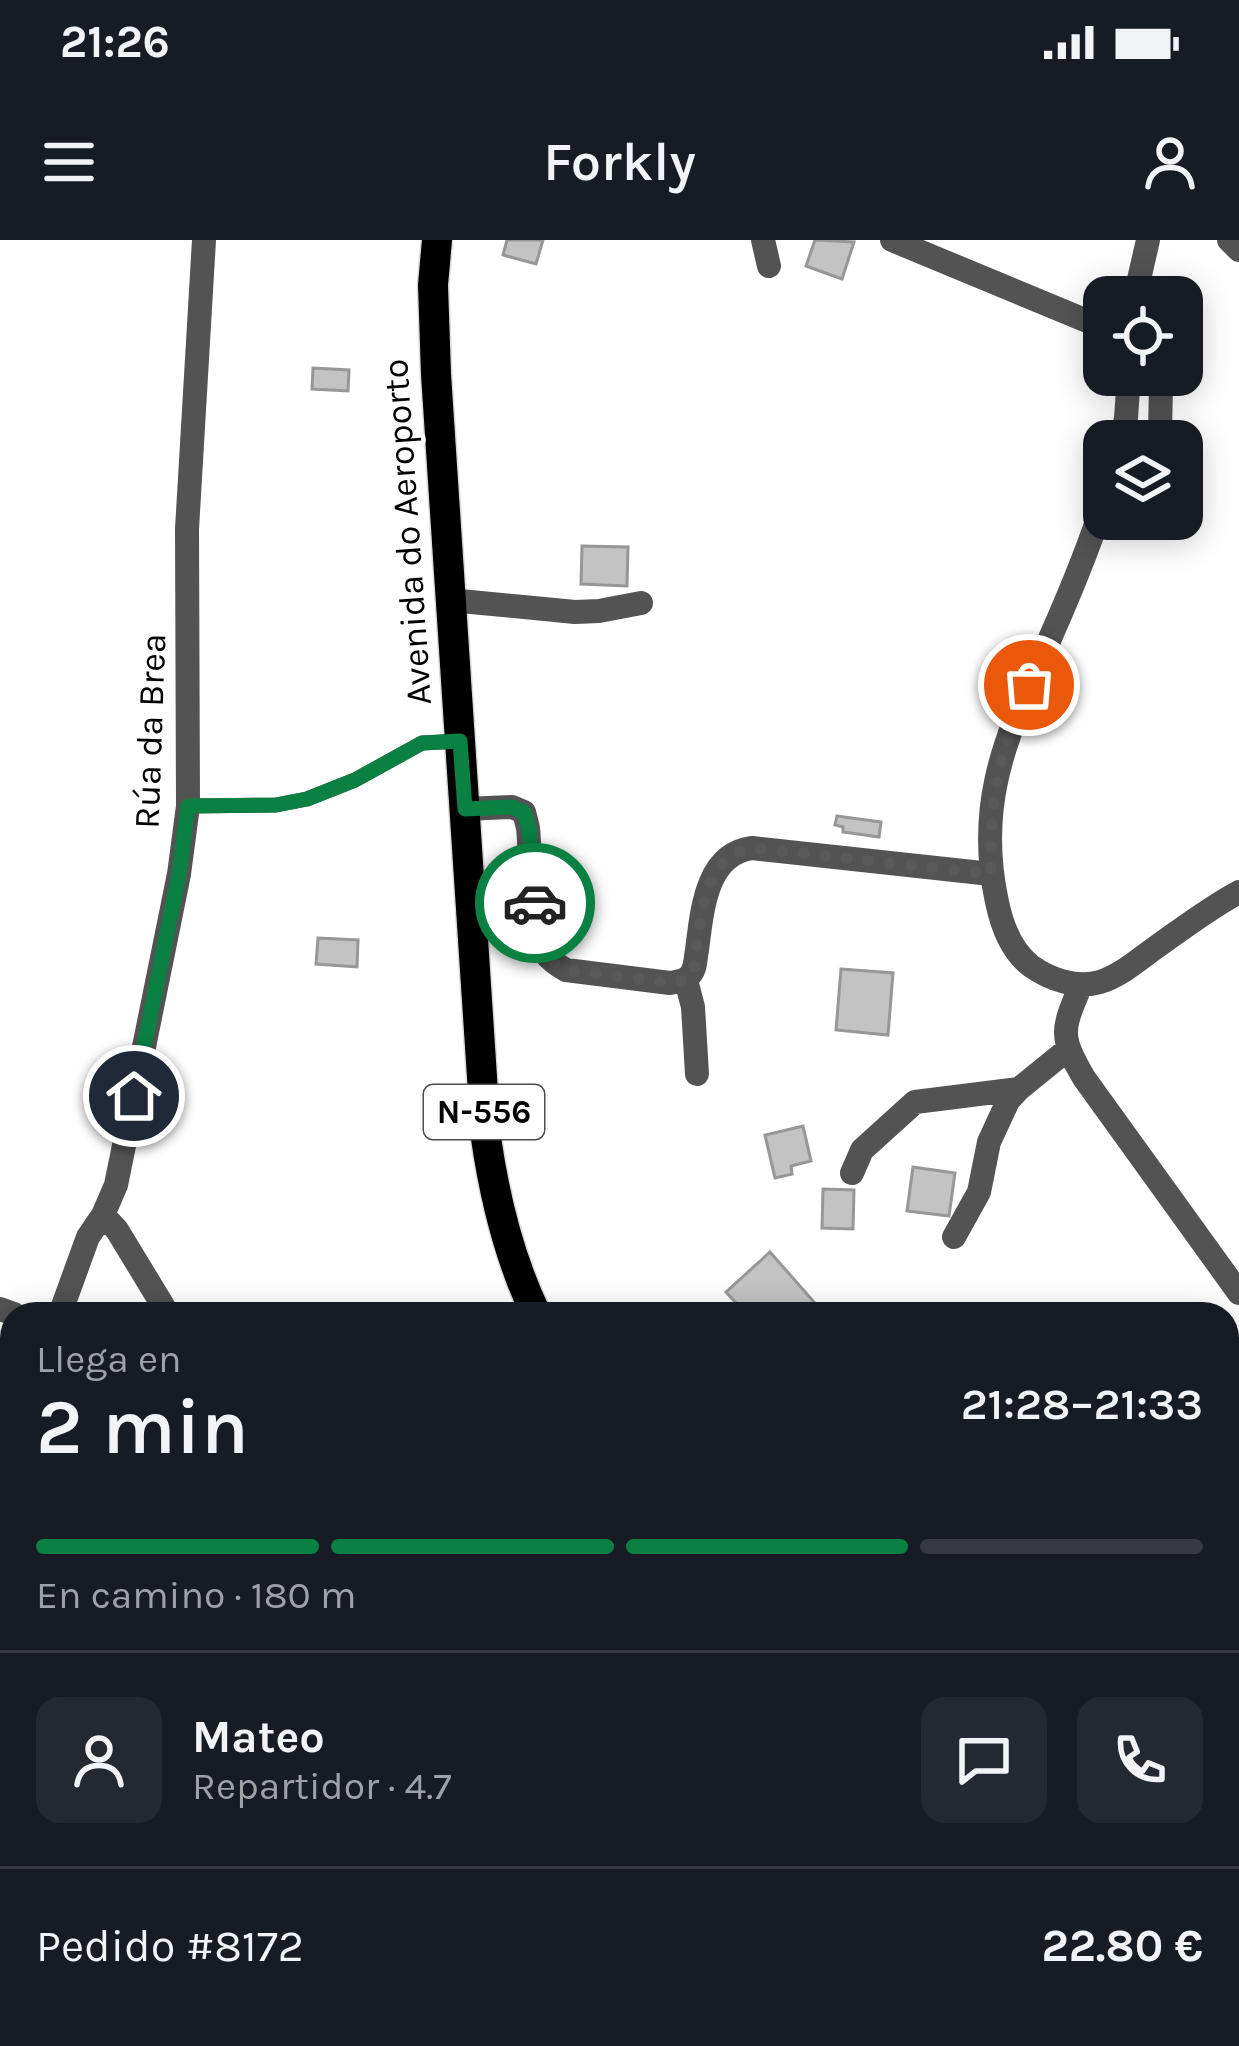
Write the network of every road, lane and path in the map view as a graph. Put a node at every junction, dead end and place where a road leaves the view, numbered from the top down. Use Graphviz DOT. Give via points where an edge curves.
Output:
graph roads {
  1 [pos="204,240"];
  2 [pos="437,240"];
  3 [pos="763,240"];
  4 [pos="892,240"];
  5 [pos="1148,240"];
  6 [pos="1229,240"];
  7 [pos="1239,250"];
  8 [pos="769,266"];
  9 [pos="1140,276"];
  10 [pos="1083,319"];
  11 [pos="1089,540"];
  12 [pos="450,600"];
  13 [pos="641,603"];
  14 [pos="460,741"];
  15 [pos="188,806"];
  16 [pos="465,809"];
  17 [pos="991,874"];
  18 [pos="1239,892"];
  19 [pos="686,980"];
  20 [pos="1081,985"];
  21 [pos="1067,1050"];
  22 [pos="697,1074"];
  23 [pos="1019,1089"];
  24 [pos="852,1173"];
  25 [pos="103,1215"];
  26 [pos="954,1237"];
  27 [pos="1239,1294"];
  28 [pos="64,1302"];
  29 [pos="161,1302"];
  30 [pos="531,1302"];
  1 -- 15 [label="street, Rúa da Brea" via="188,529"];
  2 -- 12 [label="main road, Avenida do Aeroporto / N-556" via="433,327"];
  3 -- 8 [label="street"];
  4 -- 10 [label="street"];
  5 -- 9 [label="street"];
  6 -- 7 [label="street"];
  11 -- 17 [label="street" via="1000,757"];
  12 -- 13 [label="street" via="574,612"];
  12 -- 14 [label="main road, Avenida do Aeroporto / N-556"];
  14 -- 15 [label="lane" via="422,743 307,799"];
  14 -- 16 [label="main road, Avenida do Aeroporto / N-556"];
  15 -- 25 [label="street, Rúa da Brea" via="116,1186"];
  16 -- 19 [label="street" via="524,812 537,928 554,964"];
  16 -- 30 [label="main road, Avenida do Aeroporto / N-556" via="489,1160"];
  17 -- 19 [label="street" via="740,849 711,883"];
  17 -- 20 [label="street" via="1001,922 1021,959"];
  18 -- 20 [label="street" via="1127,968"];
  19 -- 22 [label="street"];
  20 -- 21 [label="street" via="1064,1025"];
  21 -- 23 [label="street"];
  21 -- 27 [label="street"];
  23 -- 24 [label="street" via="915,1102 862,1150"];
  23 -- 26 [label="street" via="989,1142 982,1183"];
  25 -- 28 [label="street, Rúa da Brea"];
  25 -- 29 [label="street"];
}
